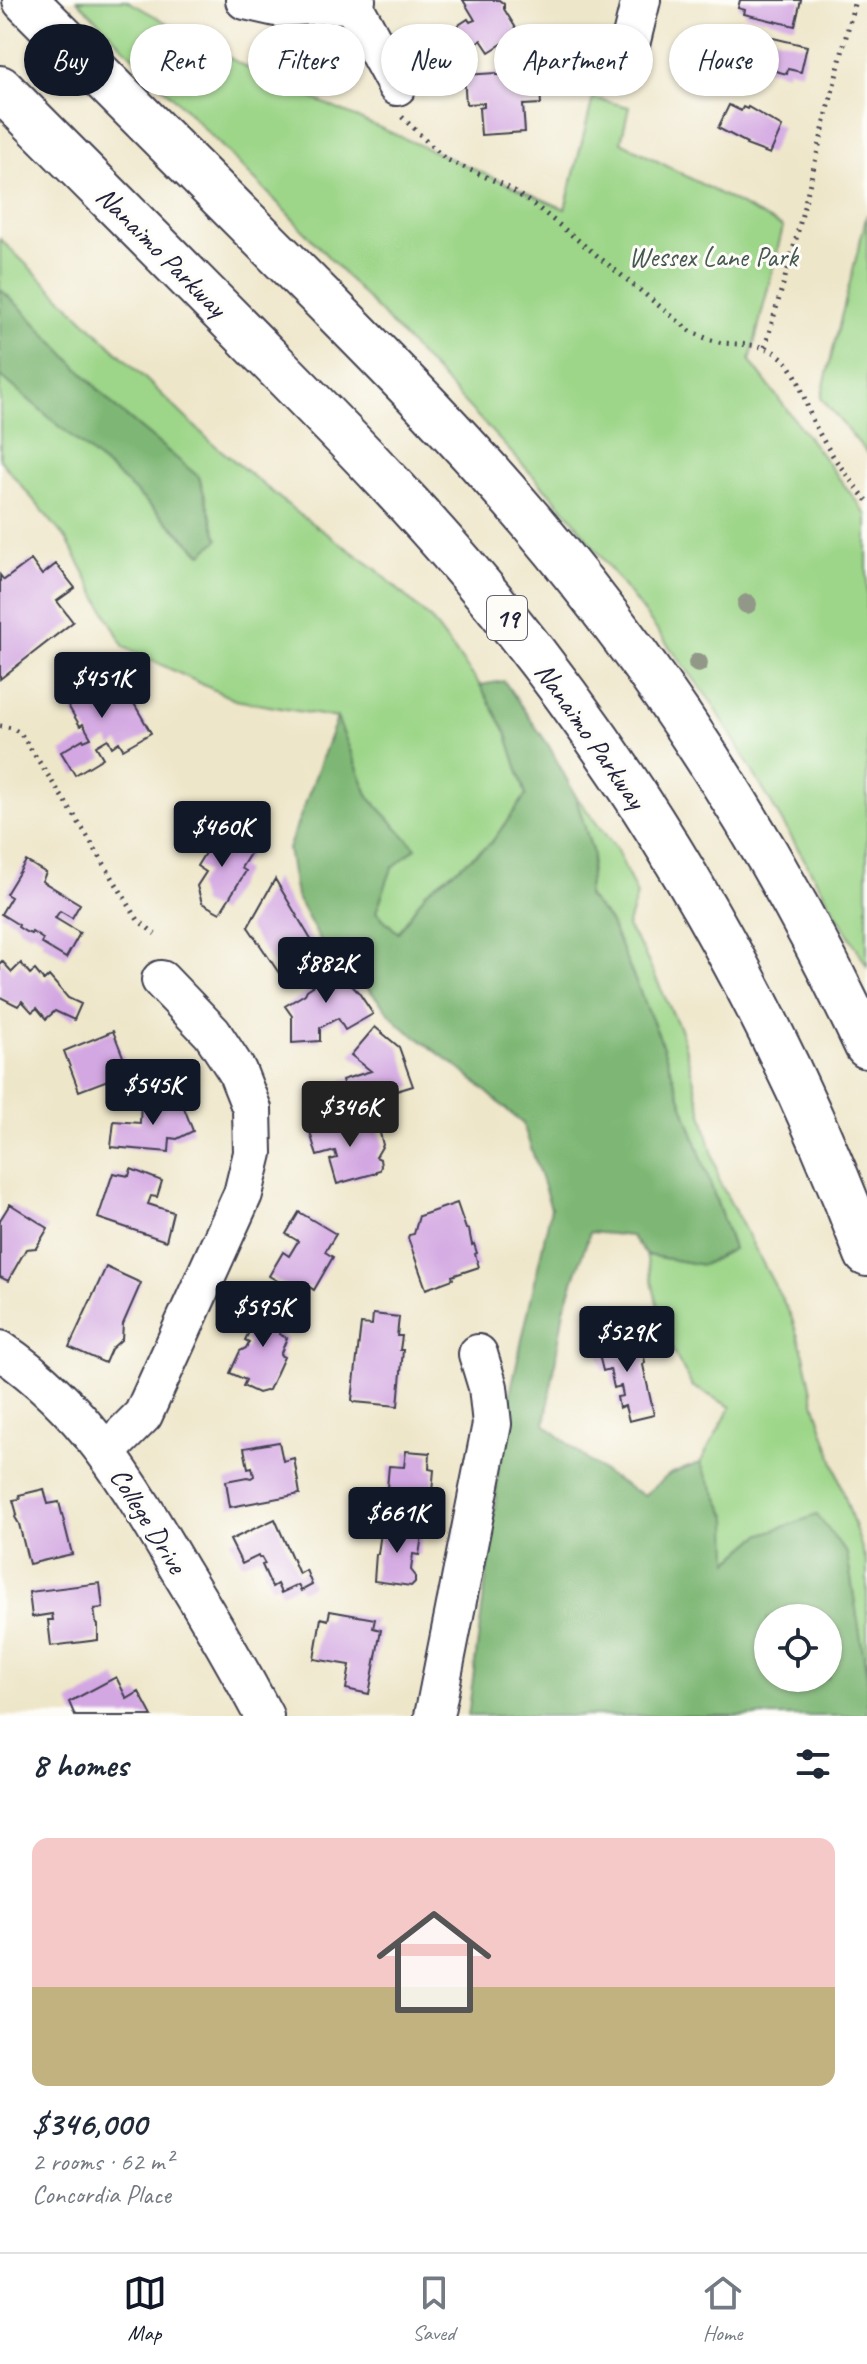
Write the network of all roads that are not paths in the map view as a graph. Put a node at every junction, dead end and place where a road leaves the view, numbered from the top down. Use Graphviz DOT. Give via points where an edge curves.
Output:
graph roads {
  1 [pos="25,0"];
  2 [pos="245,0"];
  3 [pos="641,0"];
  4 [pos="354,2"];
  5 [pos="635,24"];
  6 [pos="0,88"];
  7 [pos="398,100"];
  8 [pos="161,980"];
  9 [pos="867,1046"];
  10 [pos="867,1254"];
  11 [pos="0,1350"];
  12 [pos="478,1354"];
  13 [pos="106,1452"];
  14 [pos="264,1716"];
  15 [pos="434,1716"];
  1 -- 9 [label="highway" via="433,412 563,559 725,787 784,886"];
  2 -- 4 [label="street" via="276,7"];
  3 -- 5 [label="street"];
  4 -- 7 [label="street"];
  6 -- 10 [label="highway, Nanaimo Parkway / 19" via="389,482 501,611 571,703 669,847 744,979 809,1111"];
  8 -- 13 [label="street" via="212,1033 237,1071 252,1109 253,1153 243,1194 143,1415"];
  11 -- 13 [label="street, College Drive" via="65,1404"];
  12 -- 15 [label="street" via="492,1424"];
  13 -- 14 [label="street, College Drive"];
}
